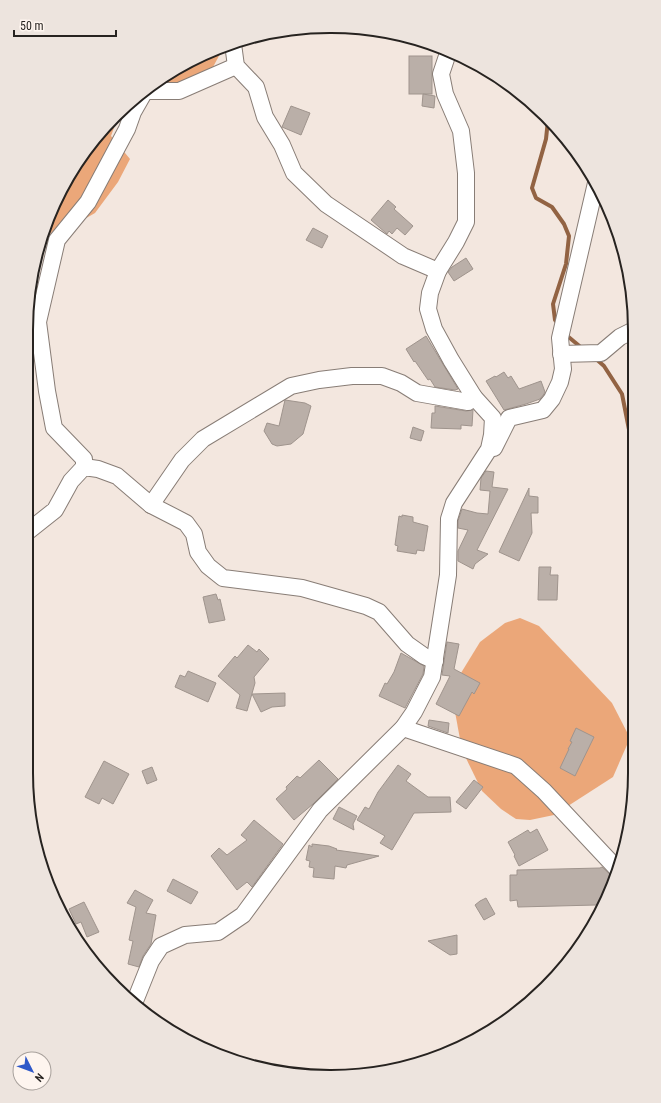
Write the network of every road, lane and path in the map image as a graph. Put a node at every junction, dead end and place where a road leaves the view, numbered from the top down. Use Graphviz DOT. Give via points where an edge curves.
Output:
graph roads {
  1 [pos="233,52"];
  2 [pos="447,57"];
  3 [pos="153,91"];
  4 [pos="138,104"];
  5 [pos="594,193"];
  6 [pos="438,271"];
  7 [pos="628,333"];
  8 [pos="561,354"];
  9 [pos="474,396"];
  10 [pos="489,449"];
  11 [pos="84,467"];
  12 [pos="151,505"];
  13 [pos="33,528"];
  14 [pos="435,661"];
  15 [pos="403,728"];
  16 [pos="613,865"];
  17 [pos="136,998"];
  1 -- 3 [label="street" via="179,91"];
  1 -- 6 [label="street" via="256,87 266,117 294,173 326,204 403,256"];
  2 -- 6 [label="street" via="441,74 445,94 461,131 466,173 466,222"];
  4 -- 11 [label="street" via="88,202 58,240 38,322 54,428 84,459"];
  5 -- 8 [label="street" via="560,338"];
  6 -- 9 [label="street" via="430,293 428,309 434,329"];
  7 -- 8 [label="street" via="601,353"];
  8 -- 10 [label="street" via="560,382 552,399 542,410 509,418 492,451"];
  9 -- 10 [label="street" via="493,418"];
  9 -- 12 [label="street" via="468,402 417,393 401,383 382,376 352,376 291,386 203,439 182,460"];
  10 -- 14 [label="street" via="454,503 449,518 448,575"];
  11 -- 12 [label="street" via="117,476"];
  11 -- 13 [label="street" via="71,481 55,510"];
  12 -- 14 [label="street" via="186,523 194,534 201,557 223,578 302,588 366,606 379,612 407,644"];
  14 -- 15 [label="street" via="432,677"];
  15 -- 16 [label="street" via="516,766 544,791"];
  15 -- 17 [label="street" via="320,810 243,915 218,932 185,935 161,946 151,962"];
}
